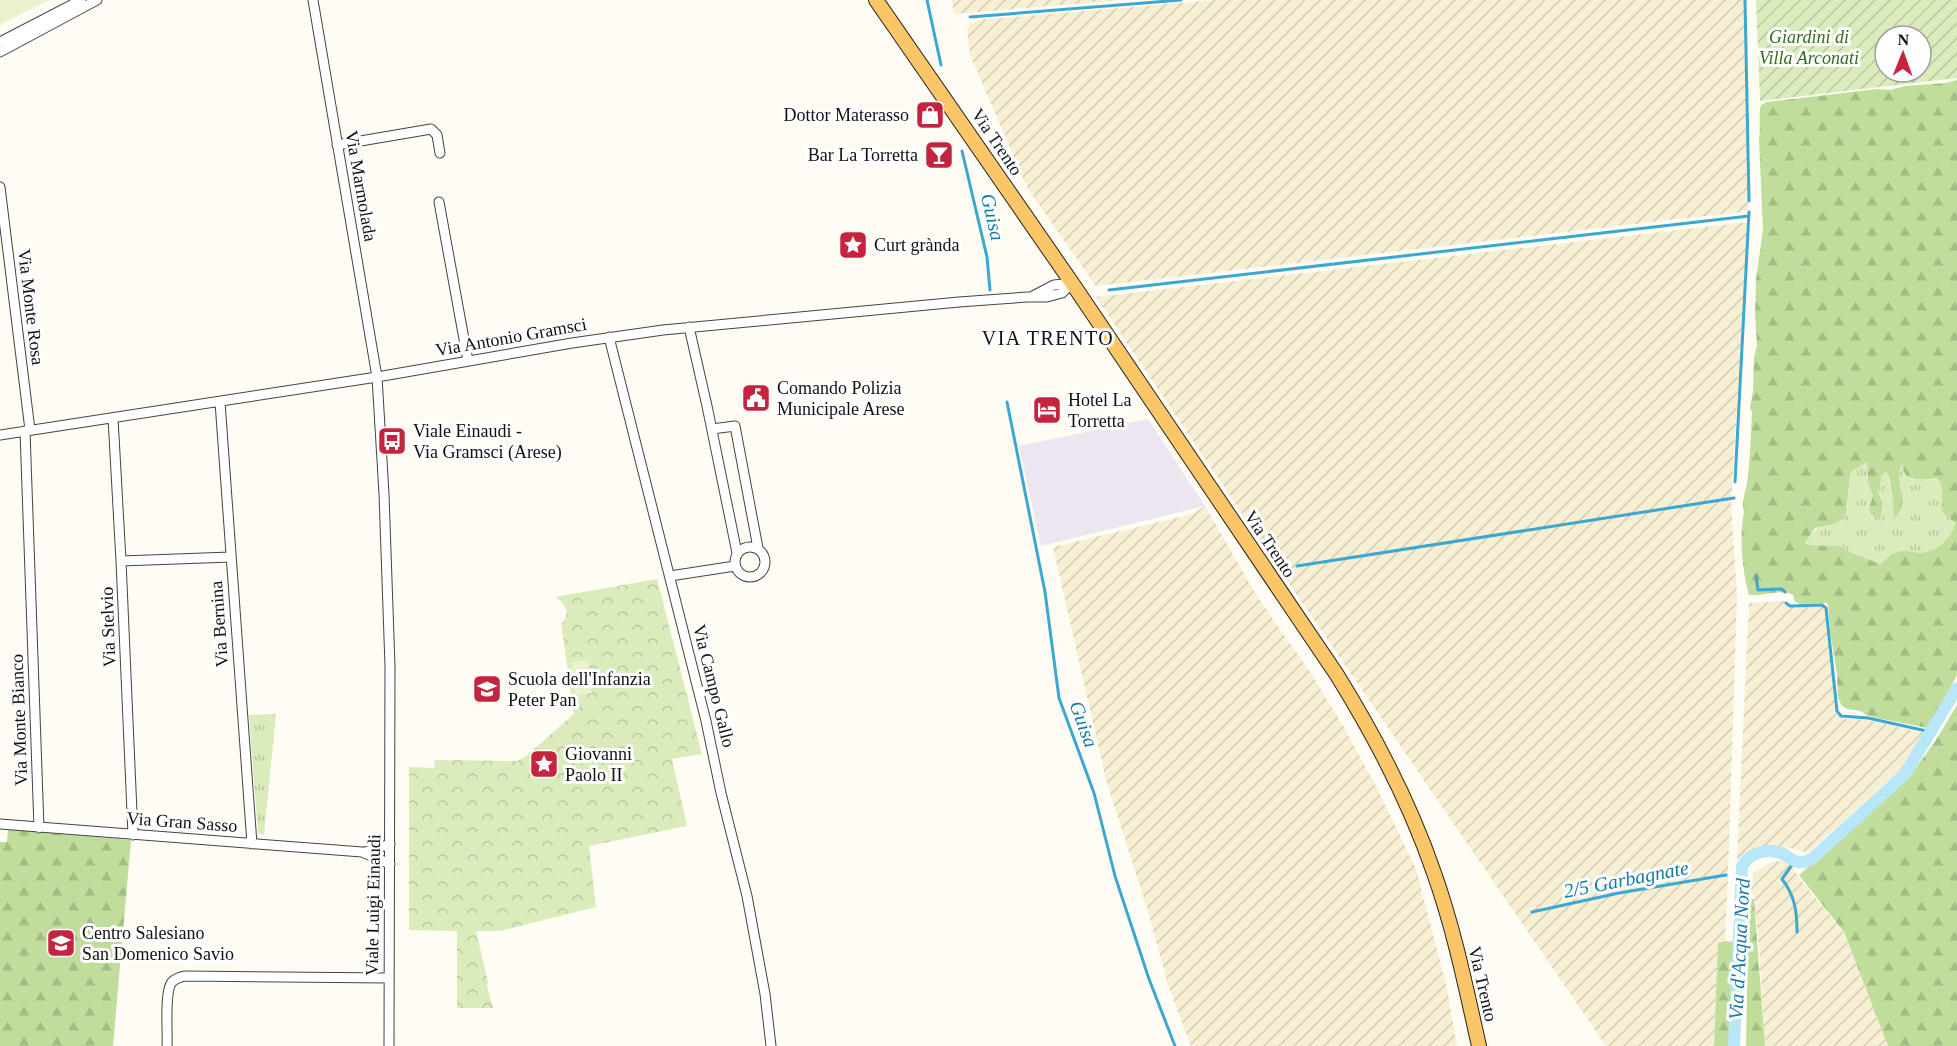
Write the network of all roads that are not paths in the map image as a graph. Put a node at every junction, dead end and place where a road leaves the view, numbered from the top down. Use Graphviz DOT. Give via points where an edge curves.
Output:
graph roads {
  1 [pos="81,0"];
  2 [pos="97,0"];
  3 [pos="313,0"];
  4 [pos="876,0"];
  5 [pos="0,42"];
  6 [pos="0,52"];
  7 [pos="337,145"];
  8 [pos="440,153"];
  9 [pos="0,188"];
  10 [pos="439,202"];
  11 [pos="1072,283"];
  12 [pos="689,327"];
  13 [pos="609,338"];
  14 [pos="468,361"];
  15 [pos="377,377"];
  16 [pos="220,402"];
  17 [pos="113,418"];
  18 [pos="712,429"];
  19 [pos="28,430"];
  20 [pos="0,435"];
  21 [pos="758,548"];
  22 [pos="737,553"];
  23 [pos="231,557"];
  24 [pos="121,561"];
  25 [pos="735,566"];
  26 [pos="670,576"];
  27 [pos="0,824"];
  28 [pos="39,828"];
  29 [pos="133,835"];
  30 [pos="252,844"];
  31 [pos="390,844"];
  32 [pos="362,852"];
  33 [pos="390,864"];
  34 [pos="389,978"];
  35 [pos="167,1046"];
  36 [pos="388,1046"];
  37 [pos="771,1046"];
  38 [pos="1479,1046"];
  1 -- 5 [label="street"];
  2 -- 6 [label="street"];
  3 -- 7 [label="street, Via Marmolada"];
  4 -- 11 [label="main road, Via Trento"];
  7 -- 8 [label="street" via="431,129 437,135"];
  7 -- 15 [label="street, Via Marmolada"];
  9 -- 19 [label="street, Via Monte Rosa"];
  10 -- 14 [label="street"];
  11 -- 12 [label="street, Via Antonio Gramsci" via="1054,285 1031,297"];
  11 -- 38 [label="main road, Via Trento" via="1373,734 1403,794 1434,872"];
  12 -- 13 [label="street, Via Antonio Gramsci"];
  12 -- 18 [label="street"];
  13 -- 14 [label="street, Via Antonio Gramsci"];
  13 -- 26 [label="street, Via Campo Gallo"];
  14 -- 15 [label="street, Via Antonio Gramsci"];
  15 -- 16 [label="street, Via Antonio Gramsci"];
  15 -- 31 [label="street, Viale Luigi Einaudi" via="389,624"];
  16 -- 17 [label="street, Via Antonio Gramsci"];
  16 -- 23 [label="street, Via Bernina"];
  17 -- 19 [label="street, Via Antonio Gramsci"];
  17 -- 24 [label="street, Via Stelvio"];
  18 -- 21 [label="street" via="735,426"];
  18 -- 22 [label="street"];
  19 -- 20 [label="street, Via Antonio Gramsci"];
  19 -- 28 [label="street, Via Monte Bianco"];
  21 -- 22 [label="street" via="744,547"];
  21 -- 25 [label="street" via="766,560 759,574 744,576"];
  22 -- 25 [label="street"];
  23 -- 24 [label="street"];
  23 -- 30 [label="street, Via Bernina"];
  24 -- 29 [label="street, Via Stelvio"];
  25 -- 26 [label="street"];
  26 -- 37 [label="street, Via Campo Gallo" via="747,896"];
  27 -- 28 [label="street, Via Gran Sasso"];
  28 -- 29 [label="street, Via Gran Sasso"];
  29 -- 30 [label="street, Via Gran Sasso"];
  30 -- 32 [label="street, Via Gran Sasso"];
  31 -- 32 [label="street, Via Gran Sasso"];
  31 -- 33 [label="street, Viale Luigi Einaudi"];
  32 -- 33 [label="street, Via Gran Sasso"];
  33 -- 34 [label="street, Viale Luigi Einaudi"];
  34 -- 35 [label="street" via="185,976 169,986"];
  34 -- 36 [label="street, Viale Luigi Einaudi"];
}
